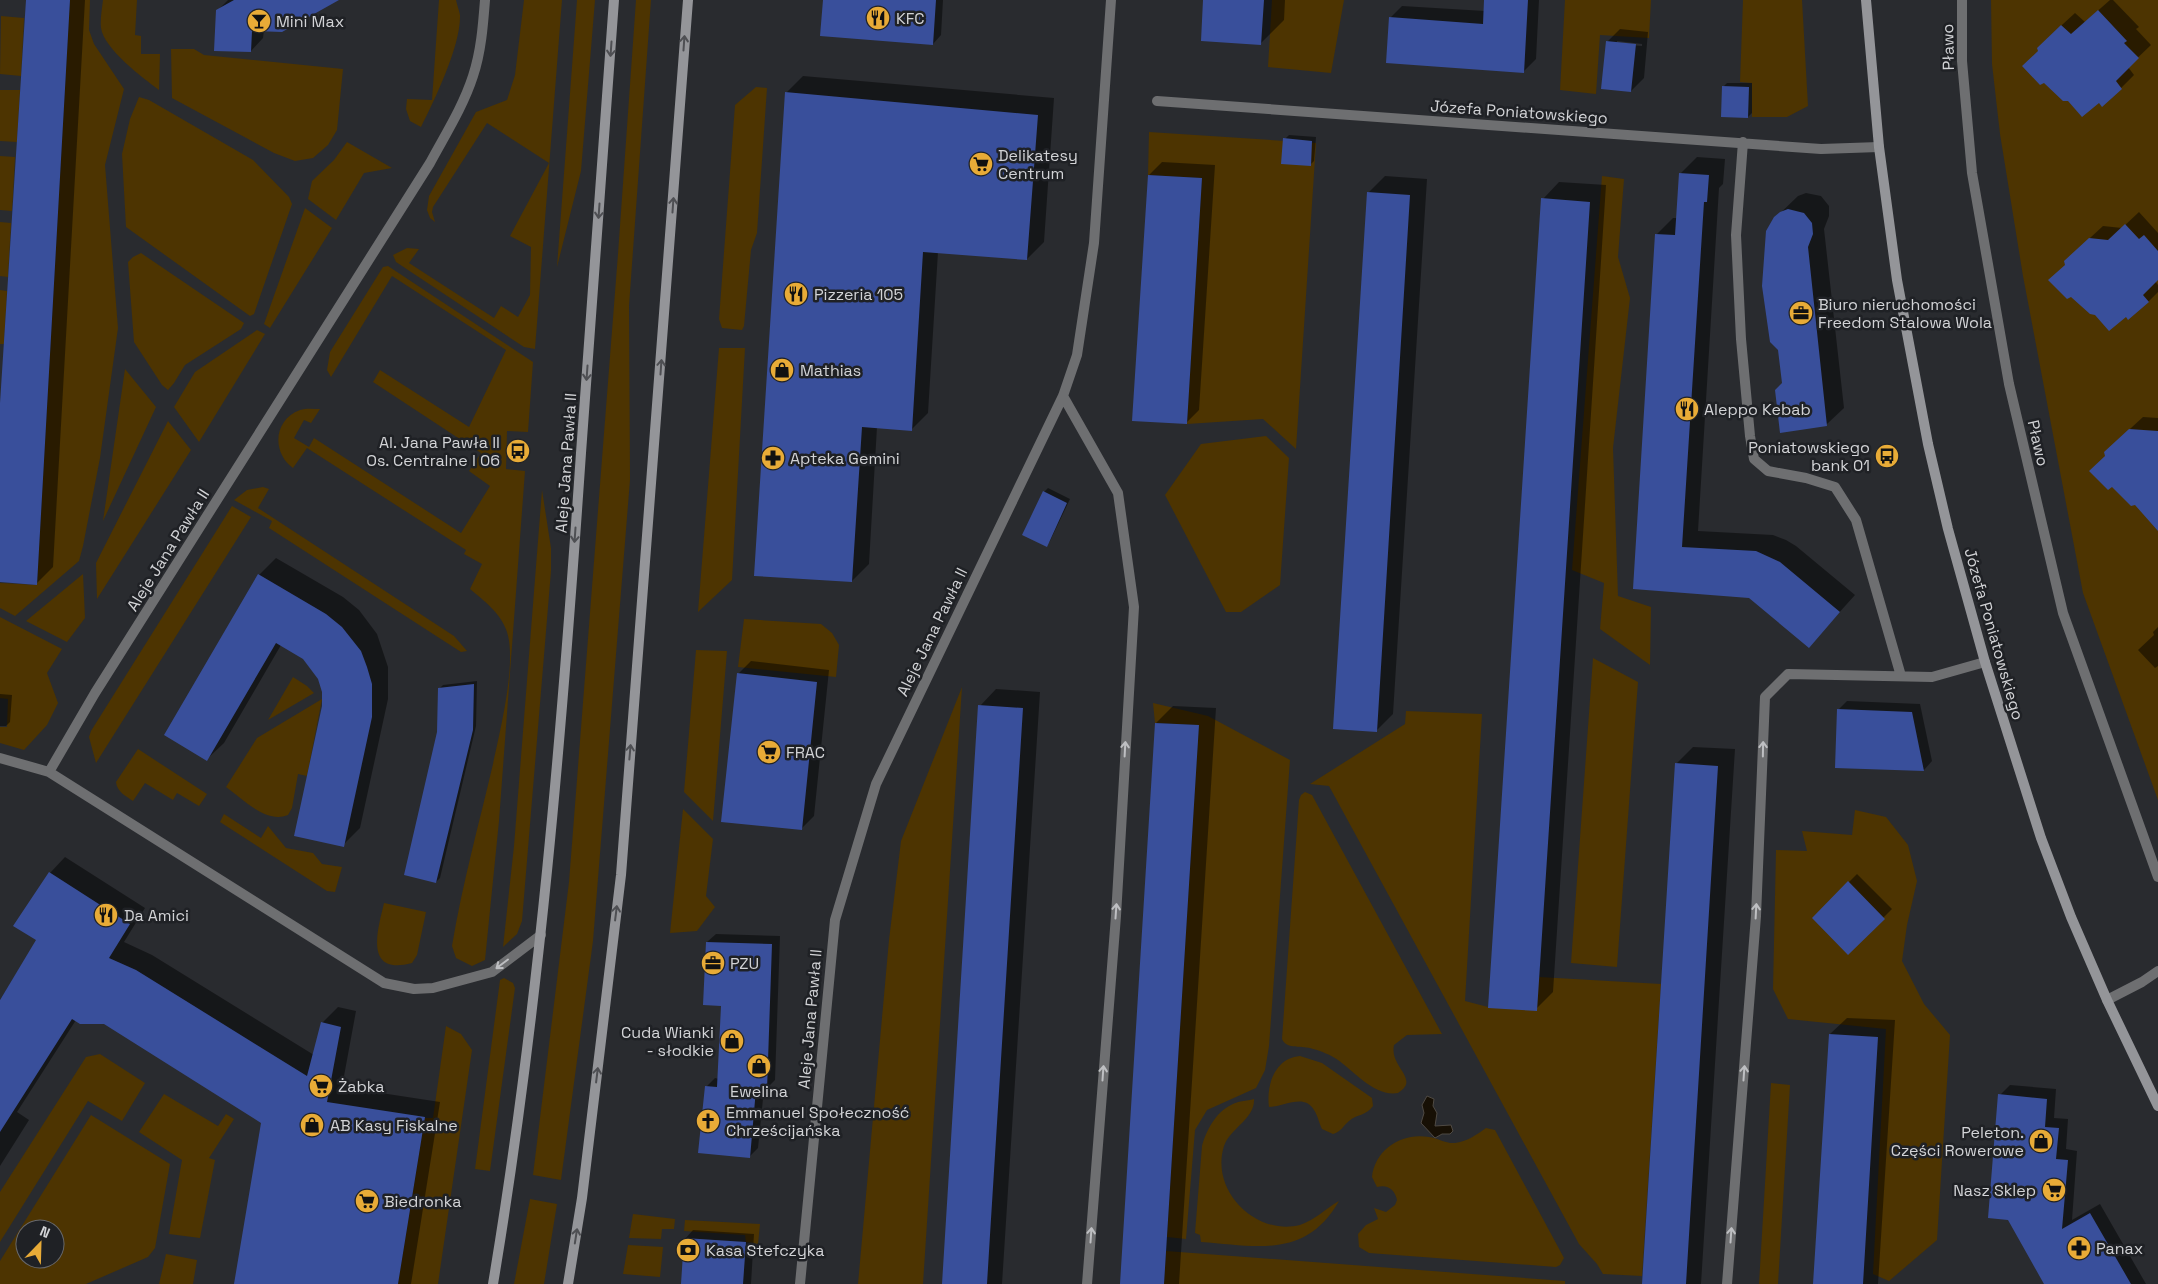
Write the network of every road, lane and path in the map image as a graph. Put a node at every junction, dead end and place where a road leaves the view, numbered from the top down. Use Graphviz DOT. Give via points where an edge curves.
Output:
graph roads {
  1 [pos="486,0"];
  2 [pos="614,0"];
  3 [pos="688,0"];
  4 [pos="1111,0"];
  5 [pos="1866,0"];
  6 [pos="1962,0"];
  7 [pos="1157,101"];
  8 [pos="1743,142"];
  9 [pos="1879,147"];
  10 [pos="1063,396"];
  11 [pos="1986,662"];
  12 [pos="1901,676"];
  13 [pos="0,758"];
  14 [pos="49,772"];
  15 [pos="2158,877"];
  16 [pos="541,935"];
  17 [pos="2158,971"];
  18 [pos="2107,1000"];
  19 [pos="2158,1106"];
  20 [pos="493,1284"];
  21 [pos="568,1284"];
  22 [pos="800,1284"];
  23 [pos="1087,1284"];
  24 [pos="1727,1284"];
  1 -- 14 [label="street, Aleje Jana Pawła II" via="473,76 430,163 100,685"];
  2 -- 16 [label="main road, Aleje Jana Pawła II, one-way" via="563,700"];
  21 -- 3 [label="main road, one-way" via="582,1198 621,875"];
  4 -- 10 [label="street, Aleje Jana Pawła II" via="1094,244 1078,355"];
  5 -- 9 [label="main road, Józefa Poniatowskiego"];
  6 -- 15 [label="street, Pławo" via="1962,61 1972,173 2009,384 2063,612"];
  7 -- 8 [label="street, Józefa Poniatowskiego"];
  8 -- 9 [label="street, Józefa Poniatowskiego" via="1821,149"];
  8 -- 12 [label="street" via="1736,235 1741,339 1754,459 1768,471 1836,487 1856,520"];
  9 -- 11 [label="main road, Józefa Poniatowskiego" via="1897,280 1928,444 1948,529"];
  10 -- 22 [label="street, Aleje Jana Pawła II" via="876,784 835,920"];
  23 -- 10 [label="street, one-way" via="1116,916 1134,607 1118,493"];
  11 -- 12 [label="street" via="1932,677"];
  11 -- 18 [label="main road, Józefa Poniatowskiego" via="2041,838 2064,902"];
  24 -- 12 [label="street, one-way" via="1756,916 1765,697 1788,674"];
  13 -- 14 [label="street"];
  16 -- 14 [label="street, one-way" via="492,972 433,988 414,989 384,983"];
  16 -- 20 [label="main road, Aleje Jana Pawła II" via="510,1185"];
  17 -- 18 [label="street"];
  18 -- 19 [label="main road, Józefa Poniatowskiego"];
}
